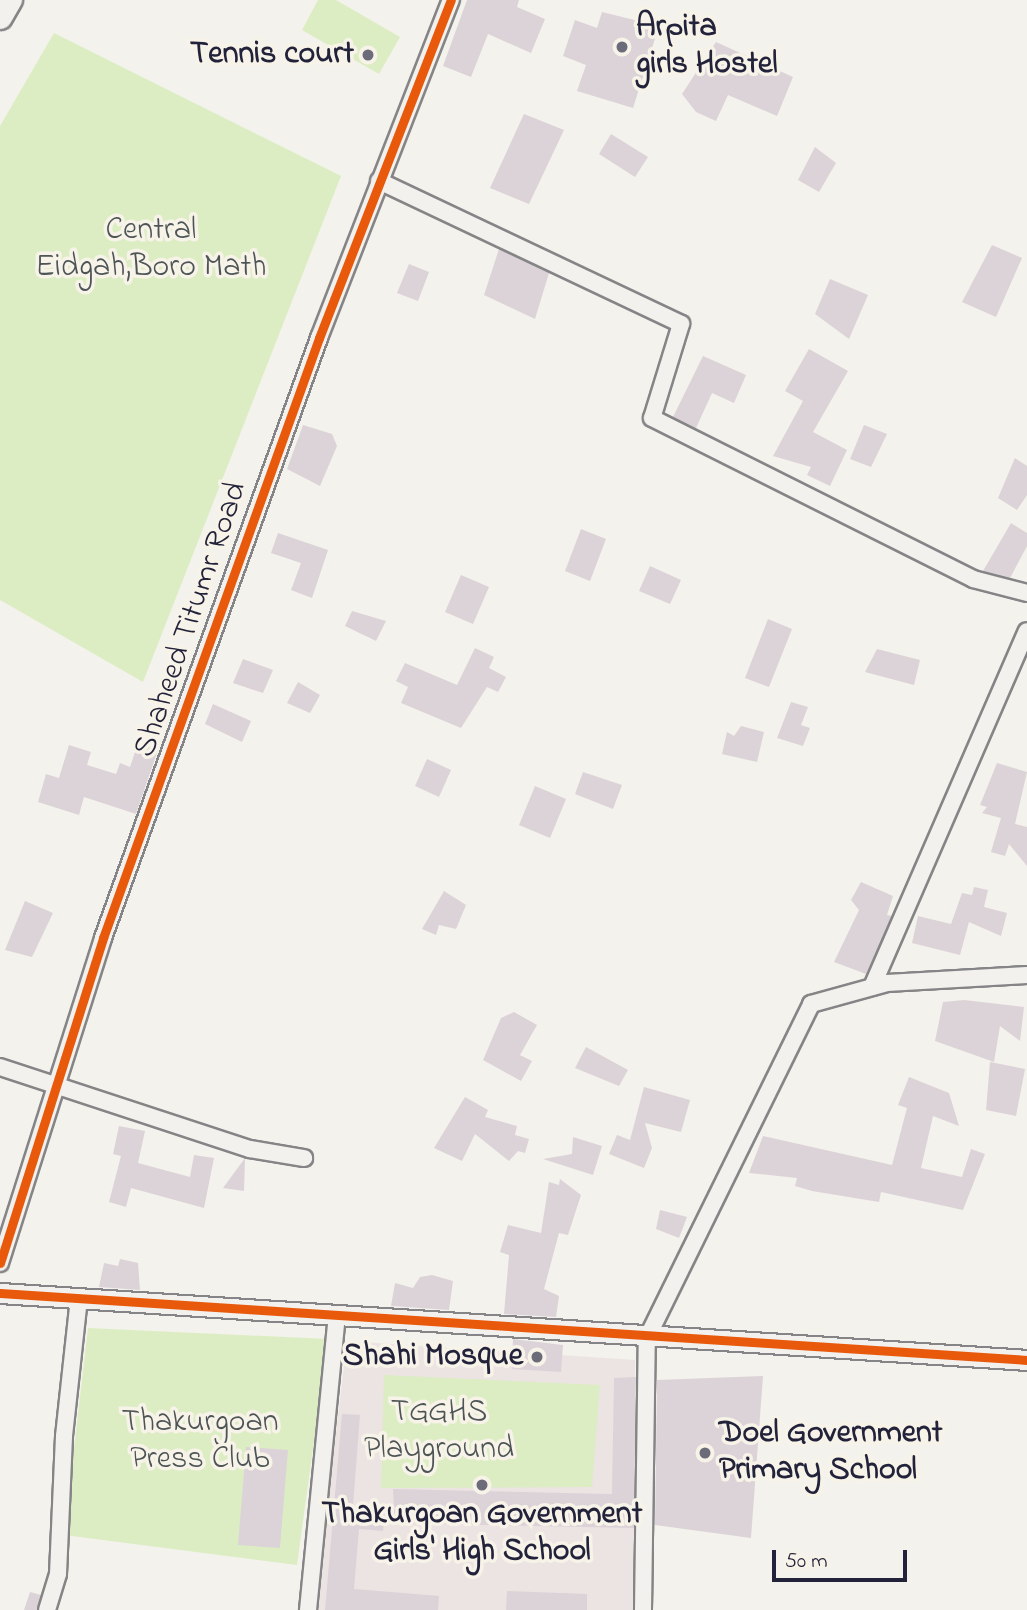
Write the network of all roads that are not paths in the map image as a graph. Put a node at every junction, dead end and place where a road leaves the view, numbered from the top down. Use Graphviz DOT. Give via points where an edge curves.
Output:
graph roads {
  1 [pos="452,0"];
  2 [pos="379,181"];
  3 [pos="1027,593"];
  4 [pos="1027,631"];
  5 [pos="1027,975"];
  6 [pos="872,987"];
  7 [pos="0,1067"];
  8 [pos="53,1084"];
  9 [pos="304,1158"];
  10 [pos="0,1264"];
  11 [pos="0,1293"];
  12 [pos="79,1298"];
  13 [pos="337,1316"];
  14 [pos="648,1338"];
  15 [pos="1027,1360"];
  16 [pos="47,1610"];
  17 [pos="308,1610"];
  18 [pos="643,1610"];
  1 -- 2 [label="street, Shaheed Titumr Road"];
  2 -- 3 [label="street" via="681,324 652,418 974,579"];
  2 -- 8 [label="street, Shaheed Titumr Road"];
  4 -- 6 [label="street"];
  5 -- 6 [label="street"];
  6 -- 14 [label="street" via="811,1004"];
  7 -- 8 [label="street"];
  8 -- 9 [label="street" via="250,1149"];
  8 -- 10 [label="street, Shaheed Titumr Road"];
  11 -- 12 [label="street"];
  12 -- 13 [label="street"];
  12 -- 16 [label="street" via="58,1574"];
  13 -- 14 [label="street"];
  13 -- 17 [label="street"];
  14 -- 15 [label="street"];
  14 -- 18 [label="street"];
}
